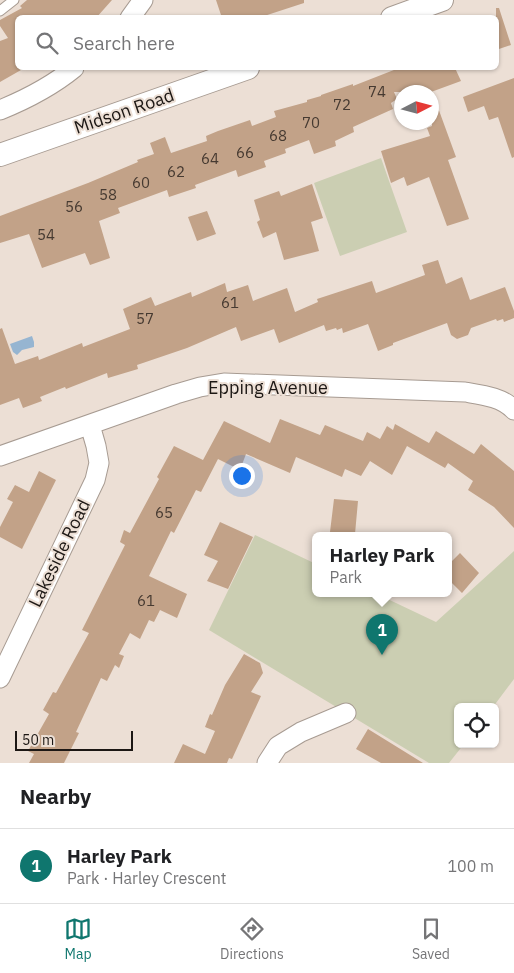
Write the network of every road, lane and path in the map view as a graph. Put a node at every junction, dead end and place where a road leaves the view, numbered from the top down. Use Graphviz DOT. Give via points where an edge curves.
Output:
graph roads {
  1 [pos="14,0"];
  2 [pos="143,0"];
  3 [pos="442,0"];
  4 [pos="0,11"];
  5 [pos="132,15"];
  6 [pos="400,15"];
  7 [pos="71,70"];
  8 [pos="242,70"];
  9 [pos="0,110"];
  10 [pos="0,155"];
  11 [pos="514,410"];
  12 [pos="90,425"];
  13 [pos="0,456"];
  14 [pos="0,678"];
  15 [pos="346,713"];
  16 [pos="267,763"];
  1 -- 4 [label="lane"];
  2 -- 5 [label="street"];
  3 -- 6 [label="street"];
  7 -- 9 [label="street" via="23,101"];
  8 -- 10 [label="street, Midson Road"];
  11 -- 12 [label="street, Epping Avenue" via="490,396 466,392 224,383 200,387"];
  12 -- 13 [label="street, Epping Avenue"];
  12 -- 14 [label="street, Lakeside Road" via="99,463 95,480"];
  15 -- 16 [label="street" via="301,732 278,746"];
}
